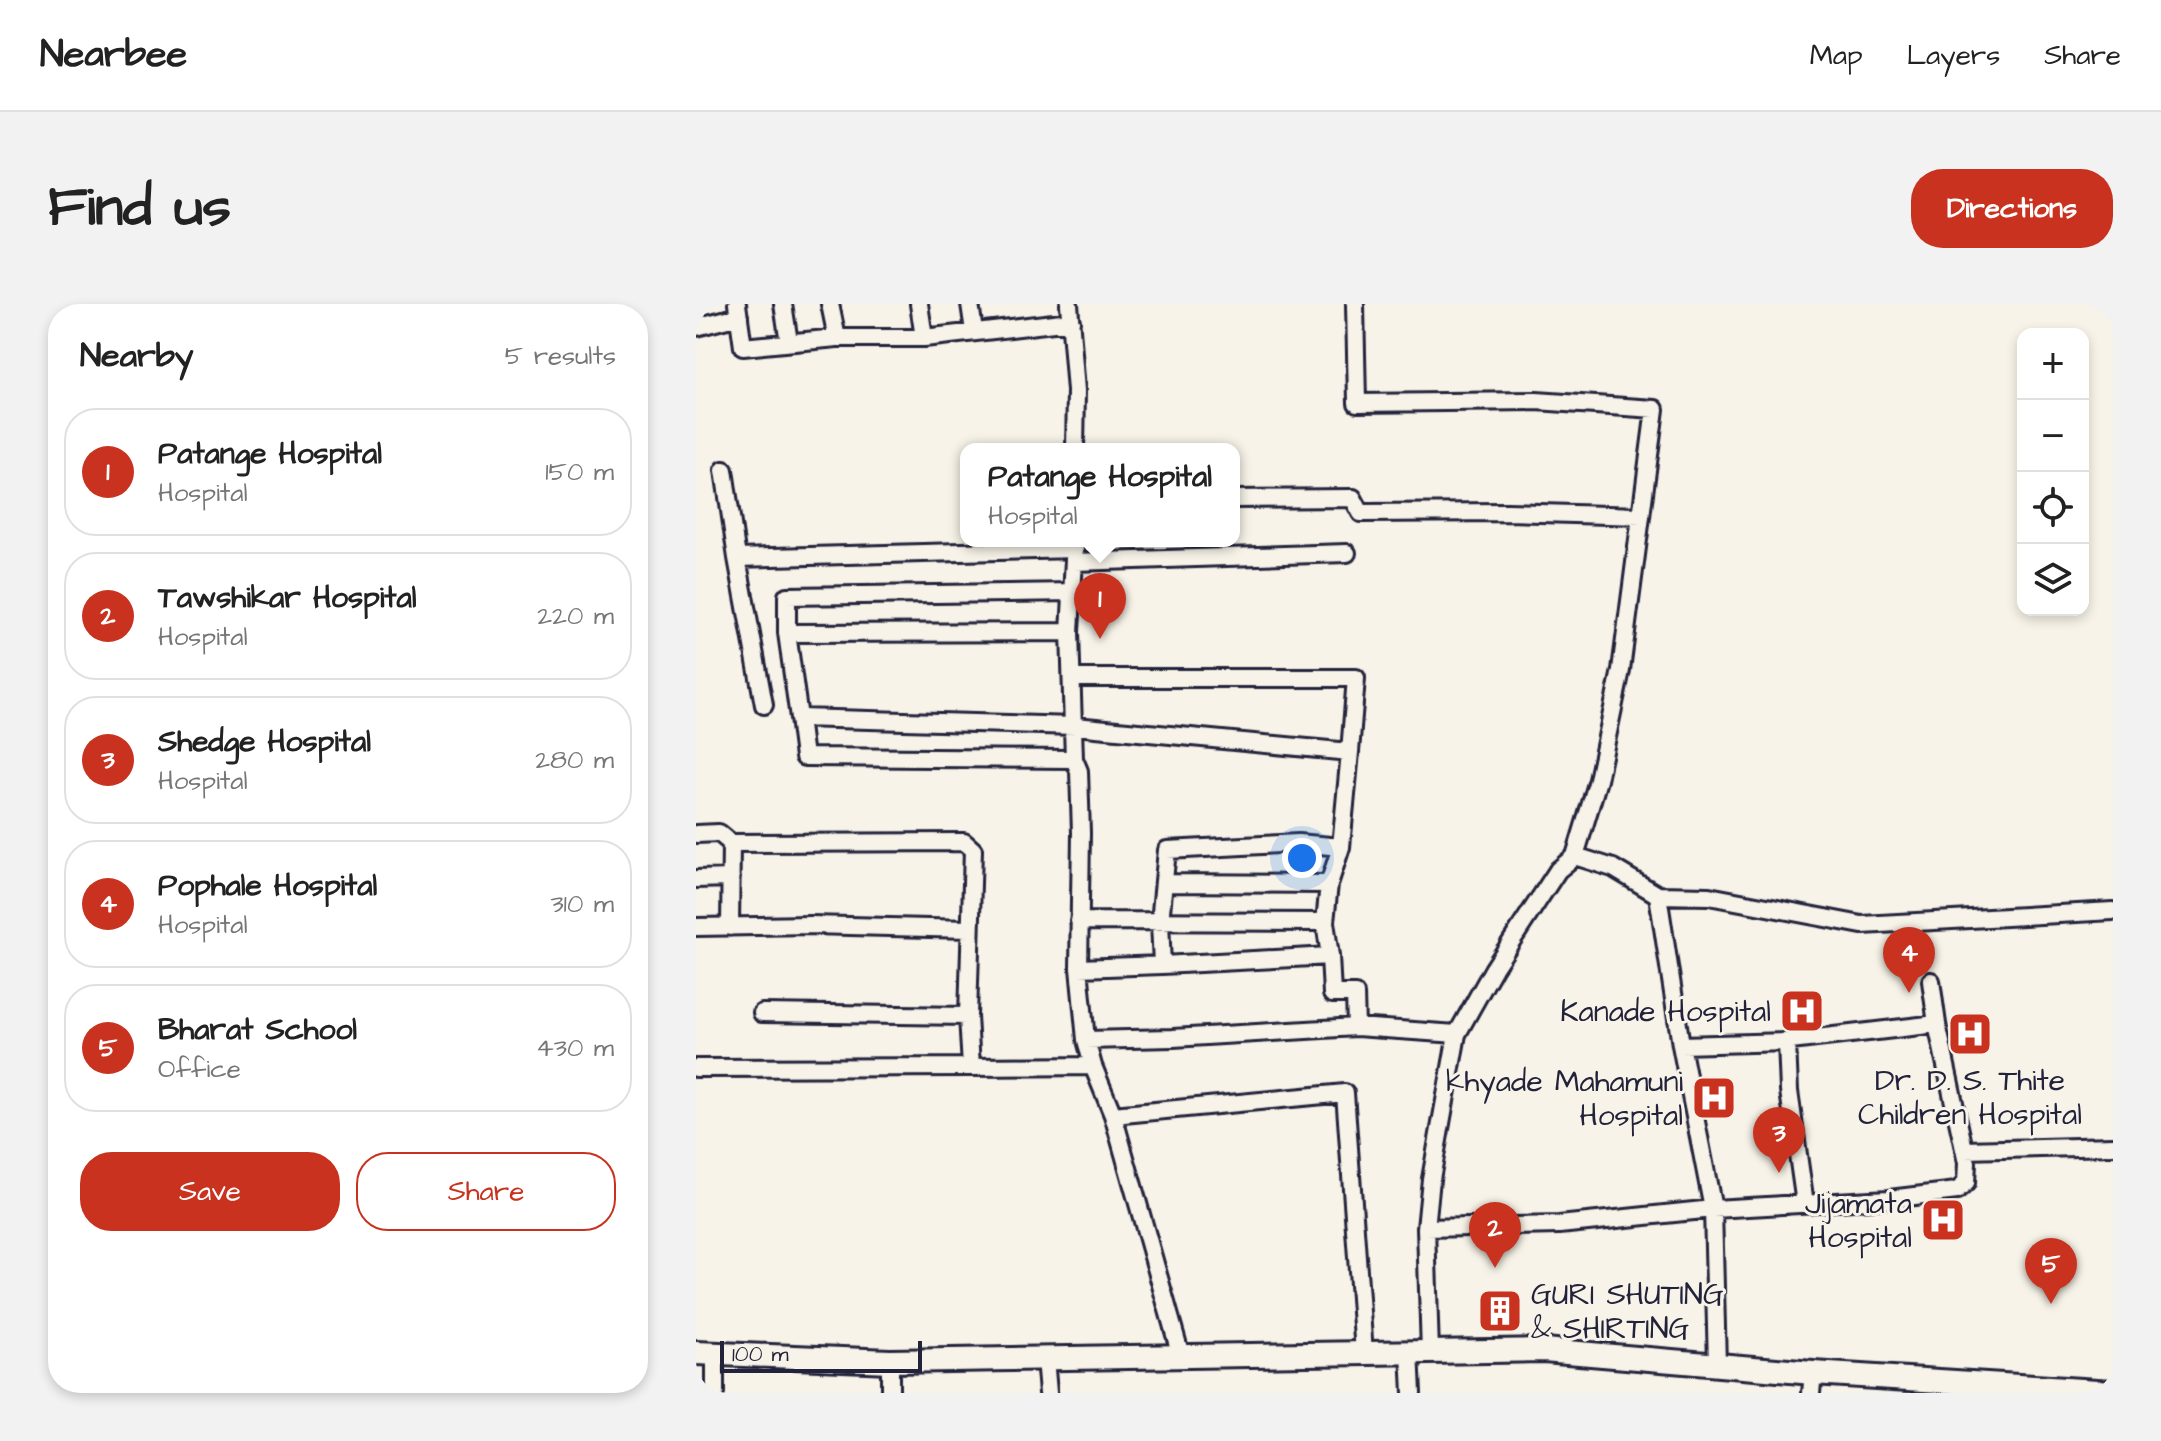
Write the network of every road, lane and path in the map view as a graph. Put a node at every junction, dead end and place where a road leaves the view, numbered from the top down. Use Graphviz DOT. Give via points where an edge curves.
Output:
graph roads {
  1 [pos="783,304"];
  2 [pos="830,304"];
  3 [pos="919,304"];
  4 [pos="970,304"];
  5 [pos="1069,304"];
  6 [pos="1355,304"];
  7 [pos="738,310"];
  8 [pos="1071,321"];
  9 [pos="696,326"];
  10 [pos="974,331"];
  11 [pos="837,338"];
  12 [pos="924,338"];
  13 [pos="789,342"];
  14 [pos="1075,443"];
  15 [pos="724,470"];
  16 [pos="1240,499"];
  17 [pos="1641,516"];
  18 [pos="1075,551"];
  19 [pos="1347,553"];
  20 [pos="737,558"];
  21 [pos="1074,592"];
  22 [pos="1070,632"];
  23 [pos="787,633"];
  24 [pos="1072,678"];
  25 [pos="764,705"];
  26 [pos="799,718"];
  27 [pos="1075,726"];
  28 [pos="1350,752"];
  29 [pos="1074,759"];
  30 [pos="696,834"];
  31 [pos="731,843"];
  32 [pos="1341,847"];
  33 [pos="1575,856"];
  34 [pos="731,878"];
  35 [pos="696,879"];
  36 [pos="1166,883"];
  37 [pos="1329,884"];
  38 [pos="1658,895"];
  39 [pos="2113,911"];
  40 [pos="1079,921"];
  41 [pos="1160,922"];
  42 [pos="1325,922"];
  43 [pos="696,927"];
  44 [pos="730,927"];
  45 [pos="969,929"];
  46 [pos="1330,956"];
  47 [pos="1162,965"];
  48 [pos="1079,968"];
  49 [pos="1931,981"];
  50 [pos="762,1013"];
  51 [pos="968,1016"];
  52 [pos="1937,1024"];
  53 [pos="1356,1027"];
  54 [pos="1457,1034"];
  55 [pos="1086,1040"];
  56 [pos="1782,1042"];
  57 [pos="1681,1045"];
  58 [pos="1093,1066"];
  59 [pos="971,1067"];
  60 [pos="696,1068"];
  61 [pos="1113,1115"];
  62 [pos="2113,1146"];
  63 [pos="1964,1150"];
  64 [pos="1805,1204"];
  65 [pos="1713,1209"];
  66 [pos="1426,1228"];
  67 [pos="1420,1352"];
  68 [pos="705,1353"];
  69 [pos="1364,1353"];
  70 [pos="1181,1356"];
  71 [pos="1045,1358"];
  72 [pos="890,1361"];
  73 [pos="1717,1365"];
  74 [pos="1812,1383"];
  75 [pos="2113,1392"];
  76 [pos="715,1393"];
  77 [pos="890,1393"];
  78 [pos="1048,1393"];
  79 [pos="1412,1393"];
  1 -- 13 [label="street"];
  2 -- 11 [label="street"];
  3 -- 12 [label="street"];
  4 -- 10 [label="street"];
  5 -- 8 [label="street"];
  6 -- 17 [label="street" via="1357,403 1536,401 1655,409"];
  7 -- 9 [label="street"];
  7 -- 13 [label="street" via="743,347"];
  8 -- 10 [label="street"];
  8 -- 14 [label="street"];
  10 -- 12 [label="street"];
  11 -- 12 [label="street"];
  11 -- 13 [label="street"];
  15 -- 20 [label="street"];
  16 -- 17 [label="street" via="1353,498 1361,513"];
  17 -- 33 [label="street" via="1621,670 1598,780"];
  18 -- 19 [label="street"];
  18 -- 20 [label="street"];
  18 -- 21 [label="street"];
  20 -- 25 [label="street"];
  21 -- 22 [label="street"];
  21 -- 23 [label="street" via="787,596"];
  22 -- 23 [label="street"];
  22 -- 24 [label="street"];
  23 -- 26 [label="street"];
  24 -- 27 [label="street"];
  24 -- 28 [label="street" via="1356,678"];
  26 -- 27 [label="street"];
  26 -- 29 [label="street" via="804,757"];
  27 -- 28 [label="street"];
  27 -- 29 [label="street"];
  28 -- 32 [label="street"];
  29 -- 40 [label="street" via="1079,771"];
  30 -- 31 [label="street" via="719,833"];
  31 -- 34 [label="street"];
  31 -- 45 [label="street" via="964,842 973,850"];
  32 -- 36 [label="street" via="1298,843 1167,850"];
  32 -- 37 [label="street"];
  33 -- 38 [label="street" via="1613,868"];
  33 -- 54 [label="street" via="1558,870"];
  34 -- 35 [label="street"];
  34 -- 44 [label="street"];
  36 -- 37 [label="street"];
  36 -- 41 [label="street"];
  37 -- 42 [label="street"];
  38 -- 39 [label="street" via="1709,896 1862,925"];
  38 -- 57 [label="street"];
  40 -- 41 [label="street"];
  40 -- 48 [label="street"];
  41 -- 42 [label="street"];
  41 -- 47 [label="street"];
  42 -- 46 [label="street"];
  43 -- 44 [label="street"];
  44 -- 45 [label="street"];
  45 -- 51 [label="street"];
  46 -- 47 [label="street"];
  46 -- 53 [label="street" via="1332,994 1355,994"];
  47 -- 48 [label="street"];
  48 -- 55 [label="street"];
  49 -- 52 [label="street"];
  50 -- 51 [label="street"];
  51 -- 59 [label="street"];
  52 -- 56 [label="street"];
  52 -- 63 [label="street"];
  53 -- 54 [label="street"];
  53 -- 55 [label="street"];
  54 -- 66 [label="street"];
  55 -- 58 [label="street"];
  56 -- 57 [label="street"];
  56 -- 64 [label="street" via="1787,1042"];
  57 -- 65 [label="street"];
  58 -- 59 [label="street"];
  58 -- 61 [label="street"];
  59 -- 60 [label="street"];
  61 -- 69 [label="street" via="1345,1093"];
  61 -- 70 [label="street"];
  62 -- 63 [label="street"];
  63 -- 64 [label="street" via="1966,1183 1957,1191"];
  64 -- 65 [label="street"];
  65 -- 66 [label="street" via="1559,1225"];
  65 -- 73 [label="street"];
  66 -- 67 [label="street"];
  67 -- 69 [label="main road"];
  67 -- 73 [label="main road" via="1544,1350"];
  67 -- 79 [label="street"];
  68 -- 72 [label="main road"];
  68 -- 76 [label="street"];
  69 -- 70 [label="main road"];
  70 -- 71 [label="main road"];
  71 -- 72 [label="main road"];
  71 -- 78 [label="street"];
  72 -- 77 [label="street"];
  73 -- 74 [label="main road"];
  74 -- 75 [label="main road"];
}
